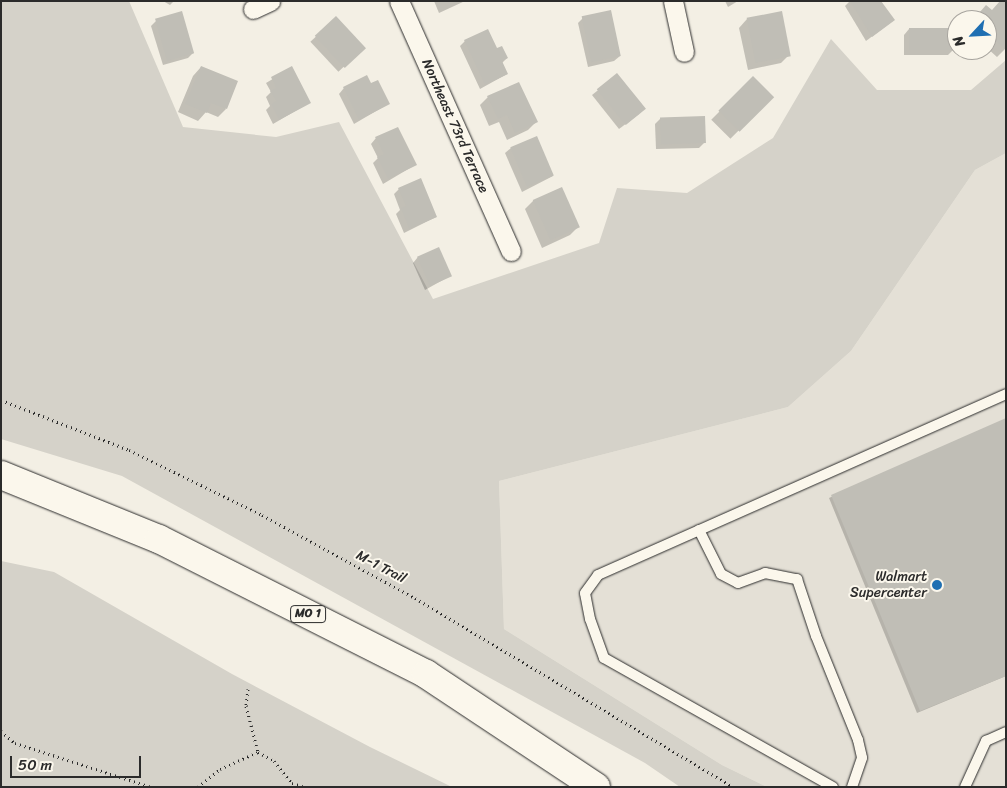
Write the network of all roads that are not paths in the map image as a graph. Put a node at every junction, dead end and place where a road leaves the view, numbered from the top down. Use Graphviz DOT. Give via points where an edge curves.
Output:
graph roads {
  1 [pos="270,1"];
  2 [pos="399,1"];
  3 [pos="673,1"];
  4 [pos="253,9"];
  5 [pos="684,52"];
  6 [pos="510,251"];
  7 [pos="1006,394"];
  8 [pos="1,475"];
  9 [pos="699,530"];
  10 [pos="1006,732"];
  11 [pos="596,787"];
  12 [pos="833,787"];
  13 [pos="852,787"];
  14 [pos="965,787"];
  1 -- 4 [label="street"];
  2 -- 6 [label="street, Northeast 73rd Terrace"];
  3 -- 5 [label="street"];
  7 -- 9 [label="lane"];
  8 -- 11 [label="main road, MO 1" via="159,539 426,674"];
  9 -- 12 [label="lane" via="598,575 585,594 604,658"];
  9 -- 13 [label="lane" via="721,574 738,583 765,573 797,579 858,740 862,758"];
  10 -- 14 [label="lane" via="986,741"];
}
